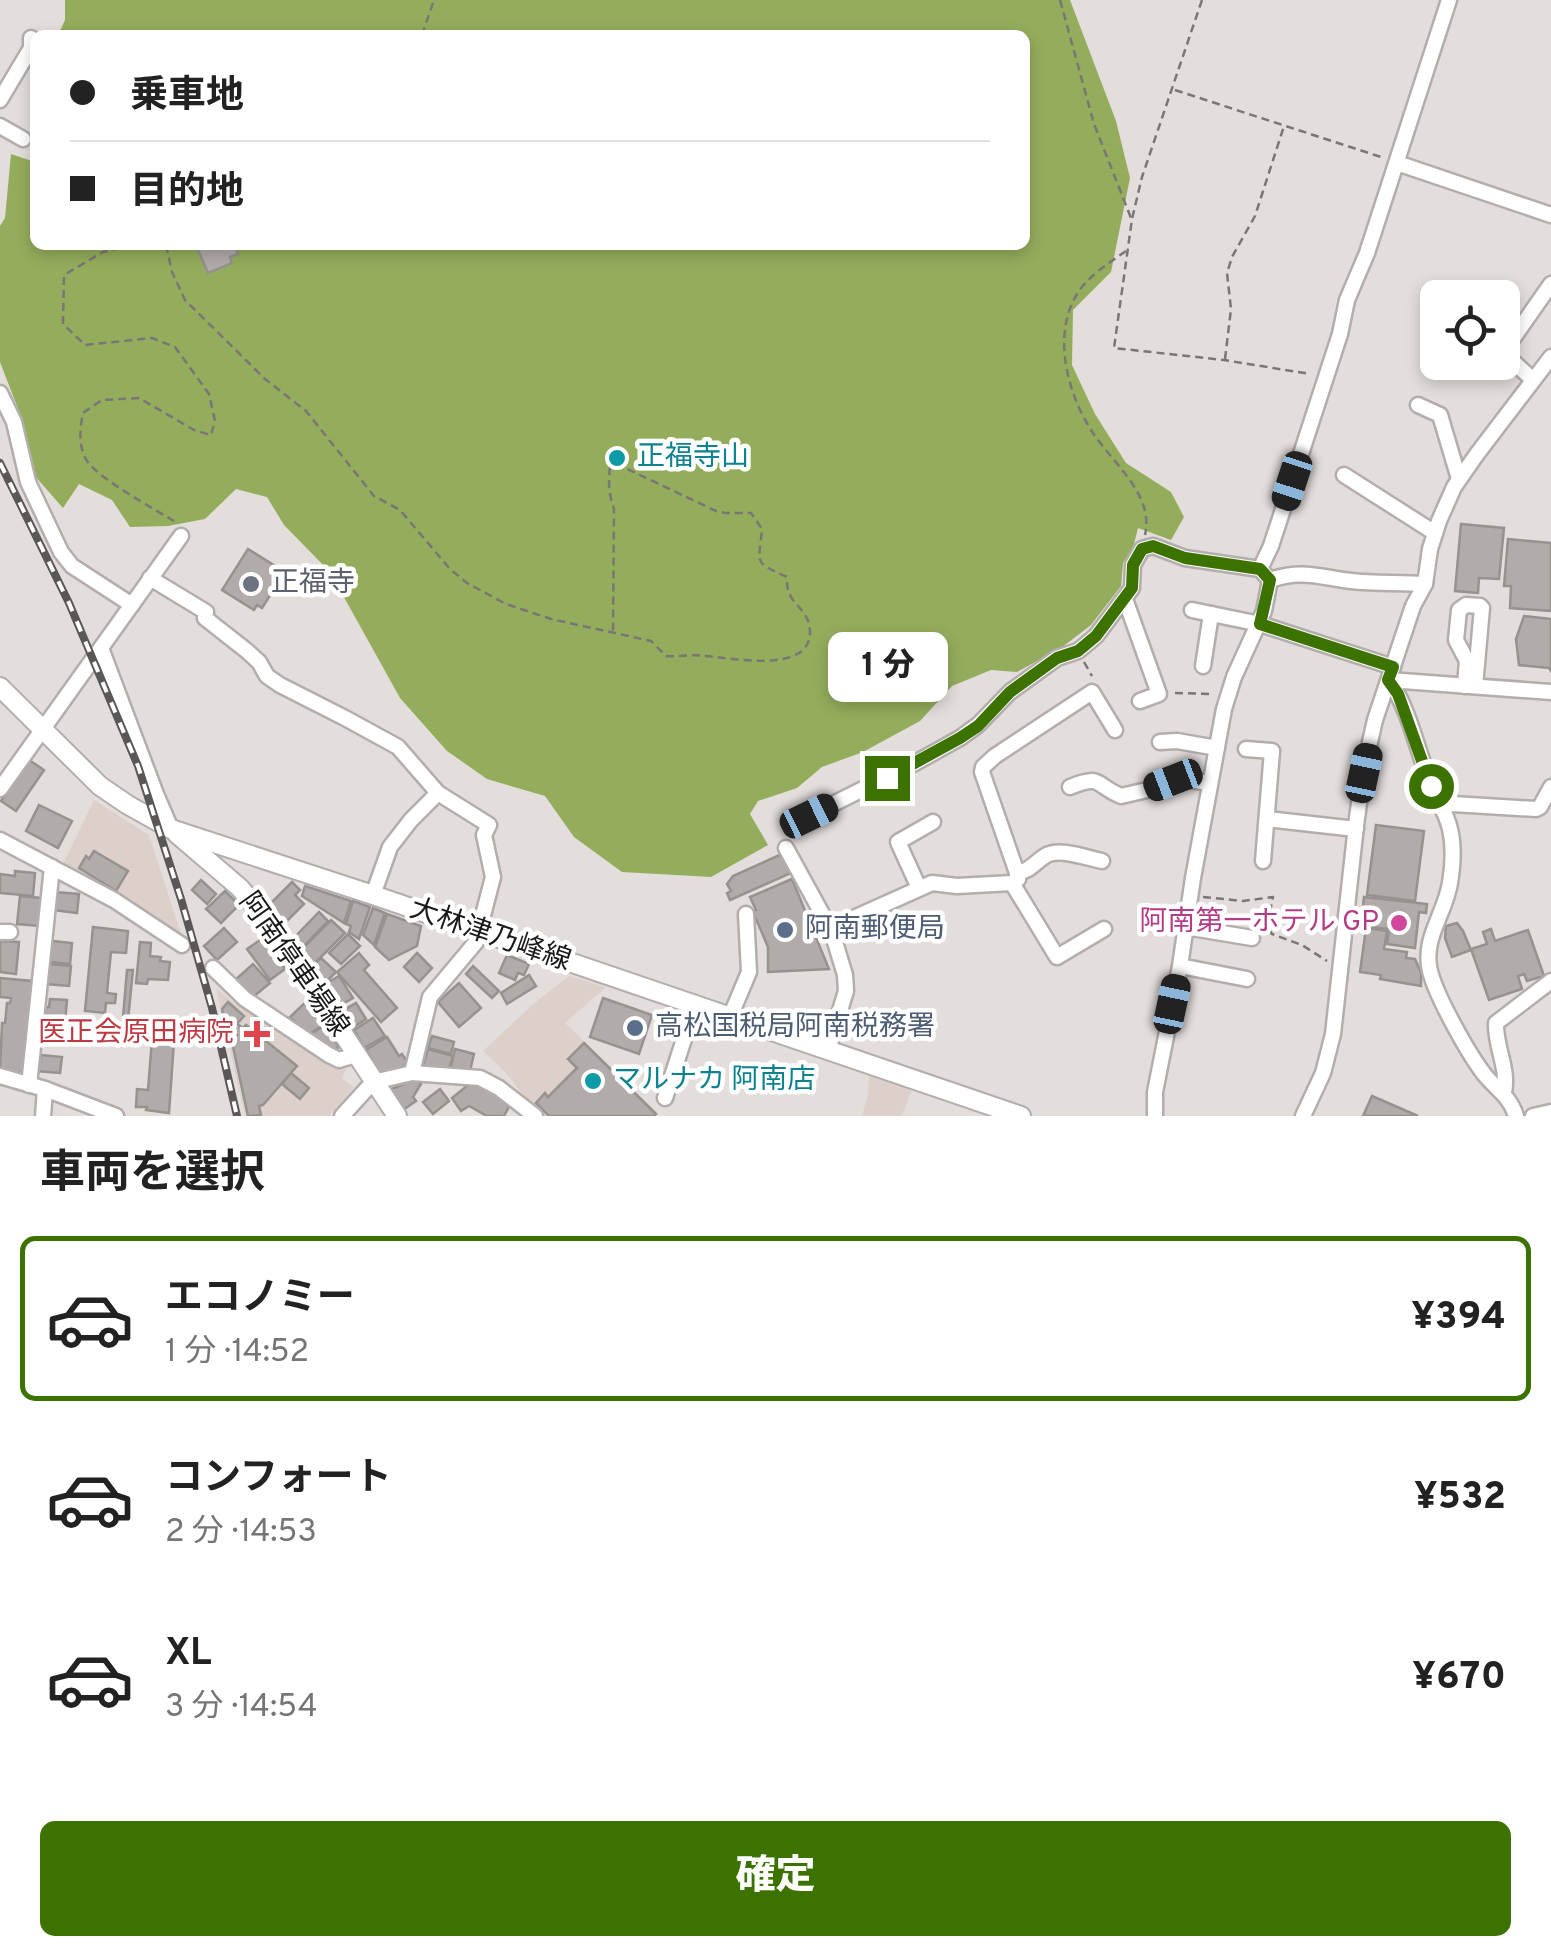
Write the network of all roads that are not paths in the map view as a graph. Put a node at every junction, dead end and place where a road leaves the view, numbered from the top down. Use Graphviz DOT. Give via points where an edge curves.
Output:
graph roads {
  1 [pos="1450,0"];
  2 [pos="30,48"];
  3 [pos="0,100"];
  4 [pos="0,126"];
  5 [pos="23,140"];
  6 [pos="1397,162"];
  7 [pos="1551,215"];
  8 [pos="1551,284"];
  9 [pos="1551,356"];
  10 [pos="1533,380"];
  11 [pos="0,393"];
  12 [pos="1418,406"];
  13 [pos="1344,474"];
  14 [pos="1459,479"];
  15 [pos="1435,533"];
  16 [pos="181,536"];
  17 [pos="1265,575"];
  18 [pos="150,578"];
  19 [pos="1425,584"];
  20 [pos="1125,599"];
  21 [pos="132,604"];
  22 [pos="1192,610"];
  23 [pos="1211,614"];
  24 [pos="1260,624"];
  25 [pos="101,648"];
  26 [pos="1203,666"];
  27 [pos="1391,673"];
  28 [pos="1470,686"];
  29 [pos="0,687"];
  30 [pos="1551,692"];
  31 [pos="1140,701"];
  32 [pos="41,730"];
  33 [pos="1115,730"];
  34 [pos="1160,742"];
  35 [pos="1217,748"];
  36 [pos="1246,749"];
  37 [pos="1210,783"];
  38 [pos="1070,787"];
  39 [pos="1551,787"];
  40 [pos="0,790"];
  41 [pos="438,792"];
  42 [pos="1443,806"];
  43 [pos="809,816"];
  44 [pos="1267,819"];
  45 [pos="933,822"];
  46 [pos="1356,829"];
  47 [pos="172,830"];
  48 [pos="0,840"];
  49 [pos="786,848"];
  50 [pos="1102,861"];
  51 [pos="1262,861"];
  52 [pos="52,867"];
  53 [pos="1015,878"];
  54 [pos="919,888"];
  55 [pos="373,895"];
  56 [pos="746,914"];
  57 [pos="1186,927"];
  58 [pos="1104,929"];
  59 [pos="478,932"];
  60 [pos="832,932"];
  61 [pos="1252,938"];
  62 [pos="182,945"];
  63 [pos="1180,966"];
  64 [pos="213,968"];
  65 [pos="1247,979"];
  66 [pos="1551,981"];
  67 [pos="695,1005"];
  68 [pos="730,1016"];
  69 [pos="828,1050"];
  70 [pos="356,1055"];
  71 [pos="412,1072"];
  72 [pos="0,1076"];
  73 [pos="374,1082"];
  74 [pos="29,1085"];
  75 [pos="45,1089"];
  76 [pos="1504,1092"];
  77 [pos="665,1098"];
  78 [pos="1551,1112"];
  79 [pos="43,1116"];
  80 [pos="116,1116"];
  81 [pos="342,1116"];
  82 [pos="397,1116"];
  83 [pos="535,1116"];
  84 [pos="1021,1116"];
  85 [pos="1155,1116"];
  86 [pos="1304,1116"];
  87 [pos="1516,1116"];
  88 [pos="1533,1116"];
  1 -- 6 [label="street"];
  2 -- 3 [label="street"];
  4 -- 5 [label="street"];
  6 -- 7 [label="street"];
  6 -- 17 [label="street" via="1347,300"];
  8 -- 10 [label="street" via="1509,344 1507,356"];
  9 -- 10 [label="street"];
  10 -- 14 [label="street"];
  11 -- 21 [label="street" via="28,482 61,552"];
  12 -- 14 [label="street" via="1440,415"];
  13 -- 15 [label="street"];
  14 -- 15 [label="street"];
  15 -- 19 [label="street"];
  16 -- 18 [label="street"];
  17 -- 19 [label="street"];
  17 -- 20 [label="street" via="1153,546 1142,549 1133,565"];
  17 -- 24 [label="street"];
  18 -- 21 [label="street"];
  18 -- 41 [label="street" via="206,612 280,685 398,747"];
  19 -- 27 [label="street"];
  20 -- 31 [label="street" via="1158,694"];
  20 -- 43 [label="street" via="1096,636 1010,692 978,726"];
  21 -- 25 [label="street"];
  22 -- 23 [label="street"];
  23 -- 24 [label="street"];
  23 -- 26 [label="street"];
  24 -- 27 [label="street"];
  24 -- 35 [label="street" via="1234,677"];
  25 -- 32 [label="street"];
  25 -- 47 [label="street"];
  27 -- 28 [label="street"];
  27 -- 42 [label="street"];
  27 -- 46 [label="street" via="1367,755"];
  28 -- 28 [label="street" via="1456,640 1466,604 1482,608"];
  28 -- 30 [label="street"];
  29 -- 32 [label="main road, 大林津乃峰線"];
  32 -- 40 [label="street"];
  32 -- 47 [label="main road, 大林津乃峰線" via="100,786"];
  33 -- 53 [label="street" via="1092,692 983,767"];
  34 -- 35 [label="street"];
  35 -- 37 [label="street"];
  36 -- 44 [label="street" via="1272,752"];
  37 -- 38 [label="street" via="1182,778 1122,796 1096,780"];
  37 -- 57 [label="street"];
  39 -- 42 [label="street" via="1536,809"];
  41 -- 55 [label="street" via="390,847"];
  41 -- 59 [label="street" via="489,825 484,835 493,877"];
  42 -- 76 [label="street" via="1454,848 1450,885 1428,944 1430,971 1468,1049"];
  44 -- 46 [label="street"];
  44 -- 51 [label="street"];
  45 -- 54 [label="street" via="898,842"];
  46 -- 86 [label="street" via="1332,1034"];
  47 -- 55 [label="main road, 大林津乃峰線"];
  47 -- 70 [label="main road, 阿南停車場線" via="240,888 275,930"];
  48 -- 52 [label="street"];
  49 -- 60 [label="street"];
  50 -- 53 [label="street" via="1055,852"];
  52 -- 62 [label="street"];
  52 -- 74 [label="street"];
  53 -- 54 [label="street"];
  53 -- 58 [label="street" via="1057,957"];
  54 -- 60 [label="street"];
  55 -- 59 [label="main road, 大林津乃峰線"];
  56 -- 68 [label="street" via="748,972"];
  57 -- 61 [label="street"];
  57 -- 63 [label="street"];
  59 -- 67 [label="main road, 大林津乃峰線"];
  59 -- 71 [label="street" via="430,997"];
  60 -- 69 [label="street" via="846,984"];
  63 -- 65 [label="street"];
  63 -- 85 [label="street"];
  64 -- 70 [label="street" via="244,999 328,1056"];
  66 -- 76 [label="street" via="1496,1022"];
  67 -- 68 [label="main road, 大林津乃峰線"];
  67 -- 77 [label="street"];
  68 -- 69 [label="main road, 大林津乃峰線"];
  69 -- 84 [label="main road, 大林津乃峰線"];
  70 -- 73 [label="main road, 阿南停車場線"];
  71 -- 73 [label="street"];
  71 -- 83 [label="street" via="480,1078"];
  72 -- 74 [label="street"];
  73 -- 81 [label="street"];
  73 -- 82 [label="main road, 阿南停車場線"];
  74 -- 75 [label="street"];
  75 -- 79 [label="street"];
  75 -- 80 [label="street"];
  76 -- 87 [label="street"];
  78 -- 88 [label="street"];
}
